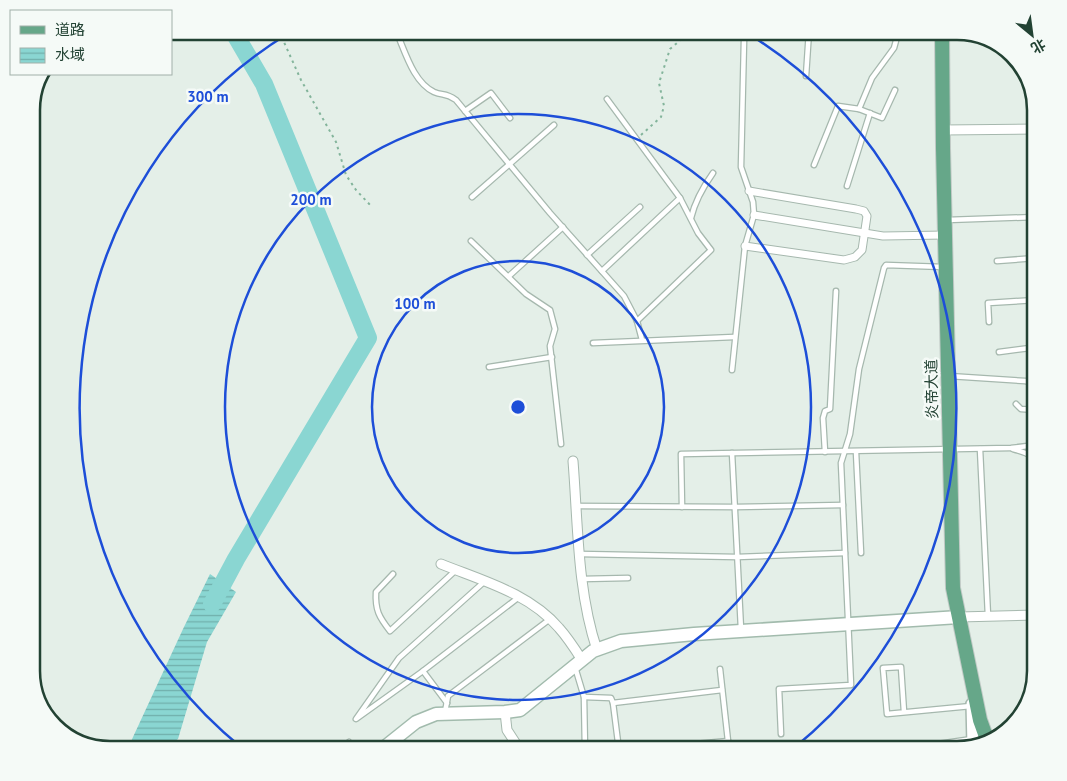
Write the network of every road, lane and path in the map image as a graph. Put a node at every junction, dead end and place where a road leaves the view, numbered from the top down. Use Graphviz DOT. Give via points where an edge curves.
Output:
graph roads {
  1 [pos="283,40"];
  2 [pos="400,40"];
  3 [pos="681,40"];
  4 [pos="744,40"];
  5 [pos="808,40"];
  6 [pos="896,40"];
  7 [pos="942,40"];
  8 [pos="806,76"];
  9 [pos="895,90"];
  10 [pos="607,99"];
  11 [pos="859,109"];
  12 [pos="465,111"];
  13 [pos="870,113"];
  14 [pos="510,118"];
  15 [pos="554,125"];
  16 [pos="1027,129"];
  17 [pos="943,130"];
  18 [pos="636,138"];
  19 [pos="509,164"];
  20 [pos="814,165"];
  21 [pos="713,173"];
  22 [pos="847,186"];
  23 [pos="749,191"];
  24 [pos="472,197"];
  25 [pos="680,198"];
  26 [pos="372,207"];
  27 [pos="640,207"];
  28 [pos="754,215"];
  29 [pos="1027,217"];
  30 [pos="691,218"];
  31 [pos="944,220"];
  32 [pos="563,227"];
  33 [pos="864,233"];
  34 [pos="945,234"];
  35 [pos="471,241"];
  36 [pos="745,246"];
  37 [pos="587,255"];
  38 [pos="1027,258"];
  39 [pos="997,260"];
  40 [pos="946,267"];
  41 [pos="602,271"];
  42 [pos="508,276"];
  43 [pos="836,291"];
  44 [pos="1027,301"];
  45 [pos="637,321"];
  46 [pos="989,322"];
  47 [pos="734,337"];
  48 [pos="642,340"];
  49 [pos="592,343"];
  50 [pos="1027,348"];
  51 [pos="999,352"];
  52 [pos="552,357"];
  53 [pos="489,367"];
  54 [pos="732,370"];
  55 [pos="948,376"];
  56 [pos="1027,381"];
  57 [pos="1016,404"];
  58 [pos="1027,409"];
  59 [pos="561,444"];
  60 [pos="1027,446"];
  61 [pos="1011,448"];
  62 [pos="950,449"];
  63 [pos="980,449"];
  64 [pos="825,452"];
  65 [pos="845,452"];
  66 [pos="856,452"];
  67 [pos="732,453"];
  68 [pos="1027,453"];
  69 [pos="573,461"];
  70 [pos="843,505"];
  71 [pos="576,506"];
  72 [pos="682,507"];
  73 [pos="734,507"];
  74 [pos="845,553"];
  75 [pos="861,553"];
  76 [pos="580,554"];
  77 [pos="737,557"];
  78 [pos="441,564"];
  79 [pos="456,570"];
  80 [pos="393,574"];
  81 [pos="628,578"];
  82 [pos="582,579"];
  83 [pos="485,581"];
  84 [pos="520,596"];
  85 [pos="1027,615"];
  86 [pos="988,616"];
  87 [pos="959,617"];
  88 [pos="550,619"];
  89 [pos="848,624"];
  90 [pos="741,631"];
  91 [pos="597,650"];
  92 [pos="578,663"];
  93 [pos="720,669"];
  94 [pos="423,671"];
  95 [pos="972,680"];
  96 [pos="722,690"];
  97 [pos="584,698"];
  98 [pos="613,703"];
  99 [pos="972,706"];
  100 [pos="446,708"];
  101 [pos="505,712"];
  102 [pos="904,712"];
  103 [pos="781,734"];
  104 [pos="985,735"];
  105 [pos="973,739"];
  106 [pos="392,741"];
  107 [pos="514,741"];
  108 [pos="586,741"];
  109 [pos="618,741"];
  110 [pos="728,741"];
  1 -- 26 [label="path" via="336,142 346,175"];
  2 -- 12 [label="lane" via="421,82 434,92 448,94"];
  3 -- 18 [label="path" via="670,50 659,83 664,106 661,117"];
  4 -- 23 [label="lane" via="742,167"];
  5 -- 8 [label="lane"];
  6 -- 11 [label="lane" via="872,78"];
  7 -- 17 [label="main road, 炎帝大道"];
  9 -- 13 [label="lane" via="882,118"];
  10 -- 18 [label="lane"];
  11 -- 13 [label="lane"];
  11 -- 20 [label="lane" via="838,106"];
  12 -- 14 [label="lane" via="491,93"];
  12 -- 19 [label="lane"];
  13 -- 22 [label="lane"];
  15 -- 19 [label="lane"];
  16 -- 17 [label="street"];
  17 -- 31 [label="main road, 炎帝大道"];
  18 -- 25 [label="lane"];
  19 -- 24 [label="lane"];
  19 -- 32 [label="lane"];
  21 -- 30 [label="lane" via="698,197"];
  23 -- 28 [label="lane"];
  23 -- 33 [label="street" via="864,211 867,216"];
  25 -- 30 [label="lane"];
  25 -- 41 [label="lane"];
  27 -- 37 [label="lane"];
  28 -- 33 [label="street"];
  28 -- 36 [label="lane"];
  29 -- 31 [label="lane"];
  30 -- 45 [label="lane" via="711,250"];
  31 -- 34 [label="main road, 炎帝大道"];
  32 -- 37 [label="lane"];
  32 -- 42 [label="lane"];
  33 -- 34 [label="street" via="883,236"];
  33 -- 36 [label="street" via="862,250 855,257 844,260"];
  34 -- 40 [label="main road, 炎帝大道"];
  35 -- 42 [label="lane"];
  36 -- 47 [label="lane"];
  37 -- 41 [label="lane"];
  38 -- 39 [label="lane"];
  40 -- 55 [label="main road, 炎帝大道"];
  40 -- 65 [label="lane" via="886,265 884,268 860,369"];
  41 -- 45 [label="lane" via="624,296"];
  42 -- 52 [label="lane" via="526,294 550,310 555,329 550,346"];
  43 -- 64 [label="lane" via="830,409 825,411 823,418"];
  44 -- 46 [label="lane" via="988,303"];
  45 -- 48 [label="lane"];
  47 -- 48 [label="lane"];
  47 -- 54 [label="lane"];
  48 -- 49 [label="lane"];
  50 -- 51 [label="lane"];
  52 -- 53 [label="lane"];
  52 -- 59 [label="lane"];
  55 -- 56 [label="lane"];
  55 -- 62 [label="main road, 炎帝大道"];
  57 -- 58 [label="lane"];
  60 -- 61 [label="lane"];
  61 -- 63 [label="lane"];
  61 -- 68 [label="lane"];
  62 -- 63 [label="lane"];
  62 -- 66 [label="lane"];
  62 -- 87 [label="main road, 炎帝大道" via="953,588"];
  63 -- 86 [label="lane"];
  64 -- 65 [label="lane"];
  64 -- 67 [label="lane"];
  65 -- 66 [label="lane"];
  65 -- 70 [label="lane" via="841,463"];
  66 -- 75 [label="lane"];
  67 -- 72 [label="lane" via="681,454"];
  67 -- 73 [label="lane"];
  69 -- 71 [label="street"];
  70 -- 73 [label="lane"];
  70 -- 74 [label="lane"];
  71 -- 72 [label="lane"];
  71 -- 76 [label="street"];
  72 -- 73 [label="lane"];
  73 -- 77 [label="lane"];
  74 -- 77 [label="lane"];
  74 -- 89 [label="lane"];
  76 -- 77 [label="lane"];
  76 -- 82 [label="street"];
  77 -- 90 [label="lane"];
  78 -- 79 [label="street"];
  79 -- 80 [label="lane" via="390,631 379,617 375,604 376,592"];
  79 -- 83 [label="street"];
  81 -- 82 [label="lane"];
  82 -- 91 [label="street"];
  83 -- 84 [label="street"];
  83 -- 94 [label="lane" via="399,658 356,719"];
  84 -- 88 [label="street"];
  84 -- 94 [label="lane"];
  85 -- 86 [label="street"];
  86 -- 87 [label="street"];
  87 -- 89 [label="main road"];
  87 -- 95 [label="main road, 炎帝大道"];
  88 -- 92 [label="street" via="560,628"];
  88 -- 100 [label="lane" via="448,696"];
  89 -- 90 [label="main road"];
  89 -- 103 [label="lane" via="851,685 779,689"];
  90 -- 91 [label="main road" via="621,641"];
  91 -- 92 [label="main road"];
  92 -- 97 [label="lane"];
  92 -- 101 [label="main road" via="520,710"];
  93 -- 96 [label="lane"];
  94 -- 100 [label="lane"];
  95 -- 99 [label="street"];
  95 -- 104 [label="main road, 炎帝大道"];
  96 -- 98 [label="lane"];
  96 -- 110 [label="lane"];
  97 -- 98 [label="lane" via="611,698"];
  97 -- 108 [label="lane"];
  98 -- 109 [label="lane"];
  99 -- 102 [label="lane"];
  99 -- 105 [label="street"];
  100 -- 101 [label="main road"];
  100 -- 106 [label="main road" via="416,722"];
  101 -- 107 [label="street" via="507,730"];
  102 -- 102 [label="lane" via="888,714 884,668 901,667"];
}
